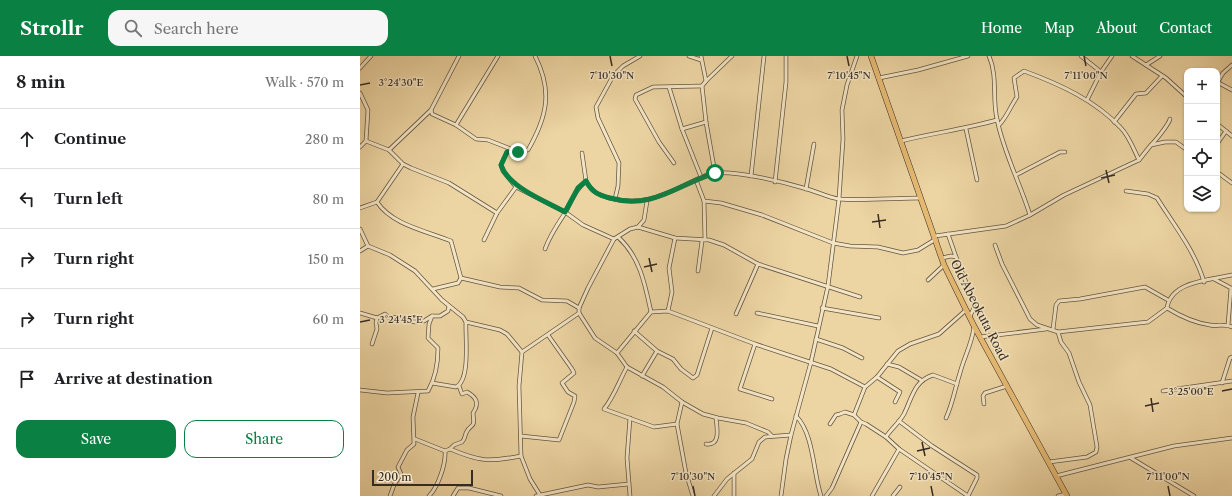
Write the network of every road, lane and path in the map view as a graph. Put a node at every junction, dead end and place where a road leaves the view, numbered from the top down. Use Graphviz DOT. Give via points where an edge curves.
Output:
graph roads {
  1 [pos="371,56"];
  2 [pos="459,56"];
  3 [pos="498,56"];
  4 [pos="535,56"];
  5 [pos="640,56"];
  6 [pos="689,56"];
  7 [pos="701,56"];
  8 [pos="732,56"];
  9 [pos="764,56"];
  10 [pos="786,56"];
  11 [pos="857,56"];
  12 [pos="871,56"];
  13 [pos="968,56"];
  14 [pos="989,56"];
  15 [pos="1081,56"];
  16 [pos="1112,56"];
  17 [pos="1132,56"];
  18 [pos="1160,56"];
  19 [pos="701,60"];
  20 [pos="1146,65"];
  21 [pos="1232,65"];
  22 [pos="360,68"];
  23 [pos="1101,72"];
  24 [pos="1162,76"];
  25 [pos="879,78"];
  26 [pos="1220,78"];
  27 [pos="706,81"];
  28 [pos="1220,84"];
  29 [pos="702,86"];
  30 [pos="669,87"];
  31 [pos="1232,90"];
  32 [pos="360,93"];
  33 [pos="1184,94"];
  34 [pos="1087,100"];
  35 [pos="431,110"];
  36 [pos="1170,119"];
  37 [pos="997,120"];
  38 [pos="706,122"];
  39 [pos="1114,122"];
  40 [pos="999,125"];
  41 [pos="456,126"];
  42 [pos="1220,126"];
  43 [pos="682,129"];
  44 [pos="966,129"];
  45 [pos="1226,131"];
  46 [pos="1232,136"];
  47 [pos="1220,140"];
  48 [pos="366,141"];
  49 [pos="901,141"];
  50 [pos="814,144"];
  51 [pos="1151,145"];
  52 [pos="360,147"];
  53 [pos="1184,148"];
  54 [pos="389,150"];
  55 [pos="518,152"];
  56 [pos="1065,152"];
  57 [pos="582,153"];
  58 [pos="1139,160"];
  59 [pos="403,164"];
  60 [pos="674,164"];
  61 [pos="715,173"];
  62 [pos="1016,174"];
  63 [pos="1220,174"];
  64 [pos="751,176"];
  65 [pos="701,177"];
  66 [pos="696,180"];
  67 [pos="977,180"];
  68 [pos="586,181"];
  69 [pos="775,182"];
  70 [pos="1232,184"];
  71 [pos="516,187"];
  72 [pos="806,189"];
  73 [pos="1126,191"];
  74 [pos="921,198"];
  75 [pos="615,199"];
  76 [pos="839,199"];
  77 [pos="647,201"];
  78 [pos="704,201"];
  79 [pos="377,202"];
  80 [pos="360,208"];
  81 [pos="565,212"];
  82 [pos="497,213"];
  83 [pos="1030,215"];
  84 [pos="638,227"];
  85 [pos="360,229"];
  86 [pos="948,234"];
  87 [pos="935,237"];
  88 [pos="616,238"];
  89 [pos="676,238"];
  90 [pos="484,240"];
  91 [pos="704,240"];
  92 [pos="833,243"];
  93 [pos="995,245"];
  94 [pos="368,246"];
  95 [pos="545,249"];
  96 [pos="360,251"];
  97 [pos="956,257"];
  98 [pos="942,258"];
  99 [pos="758,264"];
  100 [pos="944,265"];
  101 [pos="698,271"];
  102 [pos="1232,275"];
  103 [pos="461,278"];
  104 [pos="928,280"];
  105 [pos="1214,280"];
  106 [pos="1204,282"];
  107 [pos="828,286"];
  108 [pos="433,289"];
  109 [pos="1232,291"];
  110 [pos="860,297"];
  111 [pos="1168,300"];
  112 [pos="449,306"];
  113 [pos="579,308"];
  114 [pos="822,308"];
  115 [pos="1167,308"];
  116 [pos="966,310"];
  117 [pos="668,311"];
  118 [pos="651,312"];
  119 [pos="579,313"];
  120 [pos="758,313"];
  121 [pos="360,314"];
  122 [pos="736,314"];
  123 [pos="432,316"];
  124 [pos="970,316"];
  125 [pos="378,318"];
  126 [pos="879,318"];
  127 [pos="466,322"];
  128 [pos="1228,325"];
  129 [pos="818,326"];
  130 [pos="974,326"];
  131 [pos="1232,327"];
  132 [pos="712,328"];
  133 [pos="1047,329"];
  134 [pos="1053,329"];
  135 [pos="634,331"];
  136 [pos="1058,332"];
  137 [pos="548,335"];
  138 [pos="980,336"];
  139 [pos="816,339"];
  140 [pos="372,344"];
  141 [pos="755,344"];
  142 [pos="657,351"];
  143 [pos="522,352"];
  144 [pos="617,353"];
  145 [pos="1232,357"];
  146 [pos="862,358"];
  147 [pos="811,362"];
  148 [pos="887,364"];
  149 [pos="627,367"];
  150 [pos="642,376"];
  151 [pos="877,377"];
  152 [pos="921,380"];
  153 [pos="1232,382"];
  154 [pos="432,383"];
  155 [pos="1222,383"];
  156 [pos="957,384"];
  157 [pos="459,386"];
  158 [pos="1008,386"];
  159 [pos="865,387"];
  160 [pos="360,390"];
  161 [pos="1163,391"];
  162 [pos="418,393"];
  163 [pos="772,399"];
  164 [pos="682,402"];
  165 [pos="895,402"];
  166 [pos="984,404"];
  167 [pos="854,415"];
  168 [pos="796,416"];
  169 [pos="630,418"];
  170 [pos="716,418"];
  171 [pos="946,418"];
  172 [pos="899,421"];
  173 [pos="861,422"];
  174 [pos="677,424"];
  175 [pos="830,424"];
  176 [pos="791,435"];
  177 [pos="521,436"];
  178 [pos="772,436"];
  179 [pos="886,437"];
  180 [pos="1232,438"];
  181 [pos="415,439"];
  182 [pos="706,444"];
  183 [pos="450,449"];
  184 [pos="899,449"];
  185 [pos="445,452"];
  186 [pos="521,456"];
  187 [pos="1131,458"];
  188 [pos="1049,462"];
  189 [pos="734,474"];
  190 [pos="1056,476"];
  191 [pos="629,484"];
  192 [pos="900,487"];
  193 [pos="540,495"];
  194 [pos="1066,495"];
  195 [pos="390,496"];
  196 [pos="429,496"];
  197 [pos="453,496"];
  198 [pos="500,496"];
  199 [pos="536,496"];
  200 [pos="630,496"];
  201 [pos="693,496"];
  202 [pos="714,496"];
  203 [pos="734,496"];
  204 [pos="781,496"];
  205 [pos="821,496"];
  206 [pos="826,496"];
  207 [pos="872,496"];
  208 [pos="893,496"];
  209 [pos="968,496"];
  210 [pos="1058,496"];
  211 [pos="1194,496"];
  1 -- 22 [label="street"];
  2 -- 35 [label="street"];
  3 -- 41 [label="street"];
  4 -- 55 [label="street" via="547,91 546,101 538,134 528,150"];
  5 -- 75 [label="street" via="623,66 613,76 596,107 598,118 619,162"];
  6 -- 19 [label="street"];
  7 -- 19 [label="street"];
  8 -- 27 [label="street"];
  9 -- 64 [label="street"];
  10 -- 69 [label="street" via="786,82"];
  11 -- 76 [label="street" via="842,110"];
  12 -- 25 [label="highway, Old Abeokuta Road"];
  13 -- 25 [label="street"];
  14 -- 37 [label="street" via="994,68"];
  15 -- 23 [label="street"];
  16 -- 23 [label="street"];
  17 -- 20 [label="street"];
  18 -- 20 [label="street"];
  19 -- 27 [label="street"];
  20 -- 24 [label="street"];
  21 -- 26 [label="street"];
  23 -- 34 [label="street"];
  24 -- 33 [label="street"];
  24 -- 39 [label="street" via="1146,93 1136,94"];
  25 -- 49 [label="highway, Old Abeokuta Road"];
  27 -- 29 [label="street"];
  28 -- 31 [label="street"];
  29 -- 30 [label="street"];
  29 -- 38 [label="street"];
  30 -- 43 [label="street"];
  30 -- 60 [label="street" via="652,87 636,95 635,99"];
  32 -- 48 [label="street" via="368,110"];
  34 -- 39 [label="street"];
  34 -- 40 [label="street" via="1066,88 1024,71 1014,78 1017,97 1006,118"];
  35 -- 41 [label="street" via="432,114"];
  35 -- 54 [label="street"];
  36 -- 51 [label="street" via="1169,124"];
  37 -- 40 [label="street"];
  37 -- 44 [label="street"];
  38 -- 43 [label="street"];
  38 -- 61 [label="street"];
  39 -- 58 [label="street" via="1122,129"];
  40 -- 62 [label="street" via="1008,158"];
  41 -- 55 [label="street" via="476,139 488,140"];
  42 -- 45 [label="street"];
  43 -- 65 [label="street"];
  44 -- 49 [label="street"];
  44 -- 67 [label="street"];
  45 -- 46 [label="street"];
  45 -- 47 [label="street"];
  48 -- 52 [label="street"];
  48 -- 54 [label="street"];
  49 -- 74 [label="highway, Old Abeokuta Road"];
  50 -- 72 [label="street"];
  51 -- 53 [label="street" via="1176,142"];
  51 -- 58 [label="street"];
  54 -- 59 [label="street"];
  55 -- 71 [label="street" via="507,152 501,165"];
  56 -- 62 [label="street" via="1060,152"];
  57 -- 68 [label="street"];
  58 -- 83 [label="street" via="1064,195"];
  59 -- 79 [label="street"];
  59 -- 82 [label="street" via="449,183"];
  61 -- 64 [label="street"];
  61 -- 65 [label="street"];
  62 -- 83 [label="street"];
  63 -- 70 [label="street"];
  64 -- 69 [label="street"];
  65 -- 66 [label="street"];
  66 -- 77 [label="street"];
  66 -- 78 [label="street"];
  68 -- 75 [label="street" via="591,191"];
  68 -- 81 [label="street" via="578,188"];
  69 -- 72 [label="street"];
  71 -- 81 [label="street"];
  71 -- 82 [label="street"];
  72 -- 76 [label="street"];
  73 -- 106 [label="street" via="1157,198 1200,267"];
  74 -- 76 [label="street"];
  74 -- 87 [label="highway, Old Abeokuta Road"];
  75 -- 77 [label="street"];
  76 -- 92 [label="street"];
  77 -- 84 [label="street" via="644,220"];
  78 -- 91 [label="street"];
  78 -- 92 [label="street" via="721,203 762,215"];
  79 -- 80 [label="street"];
  79 -- 103 [label="street" via="392,216 451,241"];
  81 -- 88 [label="street" via="583,226"];
  81 -- 95 [label="street" via="549,236"];
  82 -- 90 [label="street"];
  83 -- 86 [label="street" via="1006,226"];
  84 -- 88 [label="street"];
  84 -- 89 [label="street"];
  85 -- 94 [label="street"];
  86 -- 87 [label="street"];
  86 -- 97 [label="street"];
  87 -- 92 [label="street" via="918,250 903,253 878,247"];
  87 -- 98 [label="highway, Old Abeokuta Road"];
  88 -- 113 [label="street"];
  88 -- 118 [label="street" via="628,247 643,273"];
  89 -- 91 [label="street"];
  89 -- 117 [label="street" via="669,268 672,292"];
  91 -- 99 [label="street" via="724,245"];
  91 -- 101 [label="street"];
  92 -- 107 [label="street"];
  93 -- 133 [label="street" via="1030,319"];
  94 -- 96 [label="street"];
  94 -- 108 [label="street" via="390,255 415,271"];
  97 -- 98 [label="street"];
  97 -- 124 [label="street" via="973,300 974,308"];
  98 -- 100 [label="highway, Old Abeokuta Road"];
  99 -- 107 [label="street"];
  99 -- 122 [label="street"];
  100 -- 104 [label="street"];
  100 -- 116 [label="highway, Old Abeokuta Road"];
  102 -- 105 [label="street"];
  103 -- 108 [label="street" via="458,283"];
  103 -- 113 [label="street" via="500,287 519,288 542,300 567,301"];
  105 -- 106 [label="street"];
  105 -- 109 [label="street" via="1231,288"];
  106 -- 111 [label="street" via="1186,285"];
  107 -- 110 [label="street"];
  107 -- 114 [label="street"];
  108 -- 112 [label="street"];
  109 -- 128 [label="street"];
  111 -- 115 [label="street"];
  111 -- 134 [label="street" via="1146,287 1059,301 1056,305"];
  112 -- 123 [label="street" via="448,311 440,316"];
  112 -- 127 [label="street"];
  113 -- 119 [label="street"];
  114 -- 126 [label="street"];
  114 -- 129 [label="street"];
  115 -- 128 [label="street" via="1210,326"];
  115 -- 136 [label="street" via="1148,322"];
  116 -- 124 [label="highway, Old Abeokuta Road"];
  116 -- 148 [label="street" via="939,334 910,344 898,351"];
  117 -- 118 [label="street"];
  117 -- 132 [label="street"];
  118 -- 135 [label="street"];
  119 -- 137 [label="street"];
  119 -- 144 [label="street" via="595,338"];
  120 -- 129 [label="street"];
  121 -- 125 [label="street"];
  123 -- 125 [label="street" via="416,322 388,317 385,314"];
  123 -- 154 [label="street" via="428,338 438,348"];
  124 -- 130 [label="highway, Old Abeokuta Road"];
  125 -- 140 [label="street"];
  127 -- 143 [label="street" via="500,330 507,334"];
  127 -- 157 [label="street" via="466,362 463,380"];
  128 -- 131 [label="street"];
  129 -- 139 [label="street"];
  130 -- 138 [label="highway, Old Abeokuta Road"];
  130 -- 156 [label="street" via="971,344"];
  132 -- 141 [label="street"];
  132 -- 142 [label="street" via="693,378 673,360"];
  133 -- 134 [label="street"];
  133 -- 138 [label="street"];
  134 -- 136 [label="street"];
  135 -- 142 [label="street"];
  135 -- 144 [label="street"];
  136 -- 188 [label="street" via="1090,404 1097,447 1094,454 1088,457"];
  137 -- 143 [label="street"];
  137 -- 177 [label="street" via="574,373 562,383 568,392 575,396 574,402 559,440"];
  138 -- 158 [label="highway, Old Abeokuta Road"];
  139 -- 146 [label="street"];
  139 -- 147 [label="street"];
  141 -- 147 [label="street"];
  141 -- 163 [label="street" via="740,389"];
  142 -- 150 [label="street"];
  143 -- 177 [label="street" via="519,386"];
  144 -- 149 [label="street"];
  145 -- 155 [label="street"];
  147 -- 159 [label="street" via="831,369"];
  147 -- 168 [label="street"];
  148 -- 151 [label="street"];
  148 -- 152 [label="street" via="899,367"];
  149 -- 150 [label="street"];
  149 -- 169 [label="street" via="604,409"];
  150 -- 164 [label="street" via="664,387"];
  151 -- 159 [label="street"];
  151 -- 165 [label="street" via="900,392"];
  152 -- 156 [label="street" via="933,375"];
  152 -- 172 [label="street"];
  153 -- 155 [label="street"];
  154 -- 157 [label="street"];
  154 -- 162 [label="street" via="428,391"];
  155 -- 161 [label="street"];
  156 -- 171 [label="street"];
  157 -- 183 [label="street" via="462,394 467,392 475,398 477,408 473,413 473,426 466,432 462,442"];
  158 -- 166 [label="street" via="985,393"];
  158 -- 188 [label="highway, Old Abeokuta Road"];
  159 -- 167 [label="street"];
  160 -- 162 [label="street"];
  162 -- 181 [label="street" via="414,417"];
  164 -- 170 [label="street"];
  164 -- 174 [label="street"];
  167 -- 173 [label="street"];
  167 -- 175 [label="street" via="844,412 836,415"];
  168 -- 176 [label="street"];
  168 -- 205 [label="street" via="805,427"];
  169 -- 174 [label="street" via="654,427"];
  169 -- 191 [label="street" via="627,458"];
  170 -- 178 [label="street" via="746,423"];
  170 -- 182 [label="street" via="716,442"];
  172 -- 179 [label="street"];
  172 -- 209 [label="street" via="976,475 977,478"];
  173 -- 179 [label="street"];
  173 -- 206 [label="street" via="832,488"];
  174 -- 201 [label="street"];
  176 -- 178 [label="street"];
  176 -- 204 [label="street"];
  177 -- 186 [label="street"];
  178 -- 189 [label="street" via="765,437 759,442 752,459"];
  179 -- 184 [label="street"];
  180 -- 187 [label="street" via="1174,446"];
  181 -- 185 [label="street"];
  181 -- 195 [label="street" via="398,468 401,474"];
  183 -- 185 [label="street"];
  183 -- 186 [label="street" via="492,461"];
  184 -- 207 [label="street"];
  184 -- 209 [label="street"];
  185 -- 196 [label="street" via="439,476"];
  186 -- 193 [label="street"];
  187 -- 190 [label="street"];
  187 -- 211 [label="street"];
  188 -- 190 [label="highway, Old Abeokuta Road"];
  189 -- 202 [label="street"];
  189 -- 203 [label="street"];
  190 -- 194 [label="highway, Old Abeokuta Road"];
  191 -- 193 [label="street" via="598,487 588,485"];
  191 -- 200 [label="street"];
  192 -- 208 [label="street"];
  193 -- 199 [label="street"];
  194 -- 210 [label="street"];
  197 -- 198 [label="street" via="458,488 469,488"];
}
